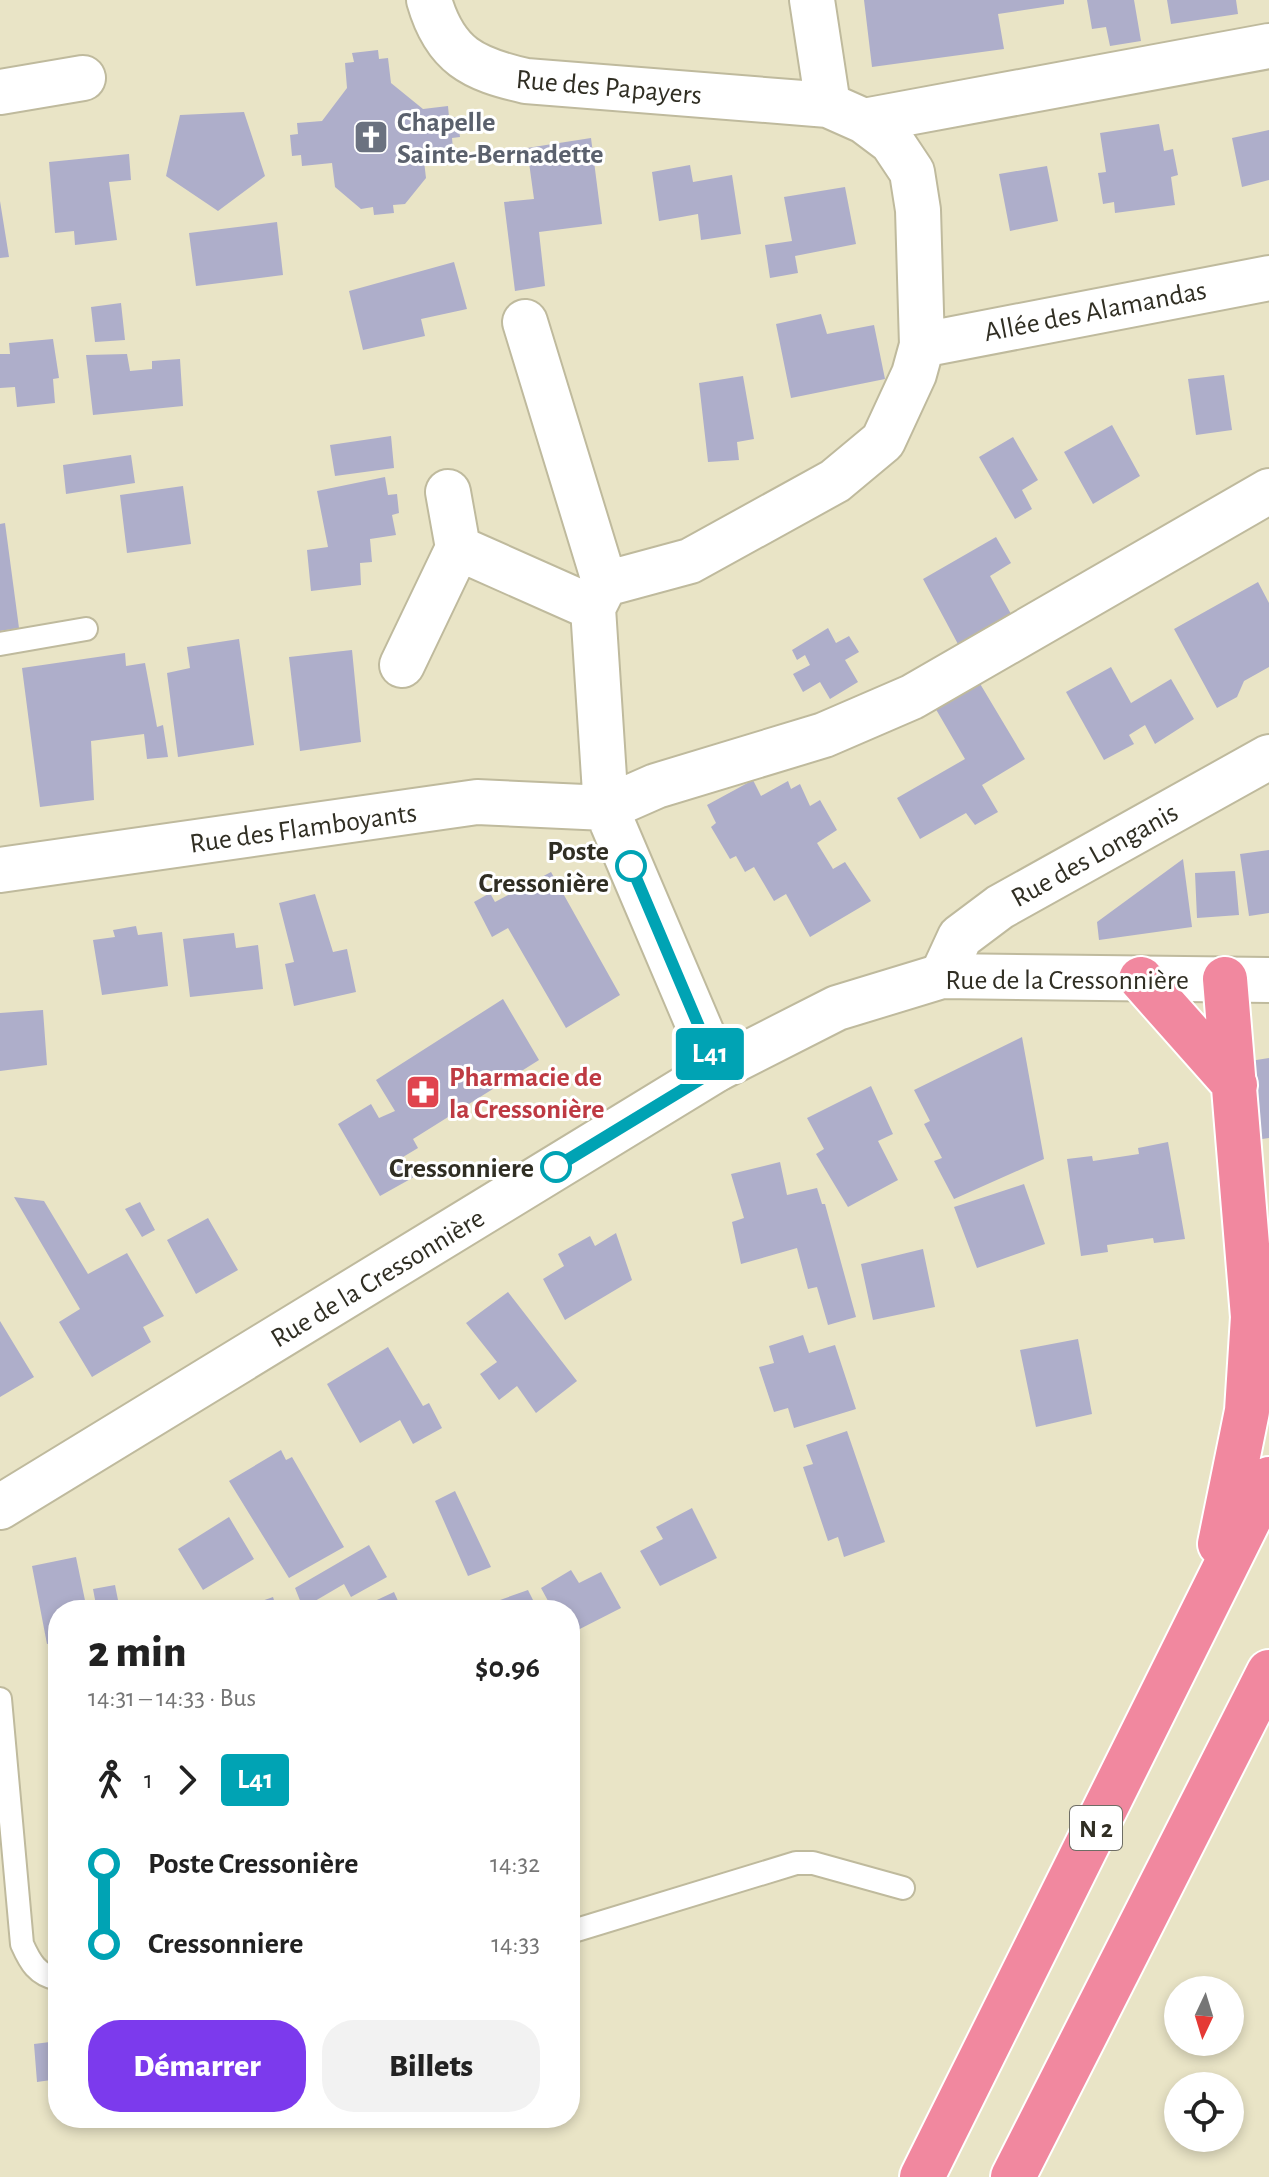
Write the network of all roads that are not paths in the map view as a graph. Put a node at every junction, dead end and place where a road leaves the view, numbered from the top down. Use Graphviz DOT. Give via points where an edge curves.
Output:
graph roads {
  1 [pos="429,0"];
  2 [pos="812,0"];
  3 [pos="1269,46"];
  4 [pos="83,78"];
  5 [pos="0,92"];
  6 [pos="846,113"];
  7 [pos="1269,278"];
  8 [pos="525,322"];
  9 [pos="922,345"];
  10 [pos="1269,491"];
  11 [pos="448,492"];
  12 [pos="458,548"];
  13 [pos="599,596"];
  14 [pos="86,629"];
  15 [pos="0,644"];
  16 [pos="402,665"];
  17 [pos="1269,757"];
  18 [pos="606,808"];
  19 [pos="0,870"];
  20 [pos="942,976"];
  21 [pos="1141,979"];
  22 [pos="1225,979"];
  23 [pos="1269,980"];
  24 [pos="717,1069"];
  25 [pos="1235,1085"];
  26 [pos="1269,1479"];
  27 [pos="0,1507"];
  28 [pos="1208,1601"];
  29 [pos="1269,1672"];
  30 [pos="0,1699"];
  31 [pos="1269,1732"];
  32 [pos="903,1888"];
  33 [pos="580,1929"];
  34 [pos="48,1977"];
  35 [pos="1086,2029"];
  36 [pos="922,2177"];
  37 [pos="1013,2177"];
  1 -- 6 [label="street, Rue des Papayers" via="448,46 483,71 526,81"];
  2 -- 6 [label="street"];
  3 -- 6 [label="street, Rue des Papayers"];
  4 -- 5 [label="street"];
  6 -- 9 [label="street" via="892,142 912,172"];
  7 -- 9 [label="street, Allée des Alamandas"];
  8 -- 13 [label="street"];
  9 -- 13 [label="street" via="883,441 835,481 690,561"];
  10 -- 18 [label="street" via="912,697 824,735 656,786"];
  11 -- 12 [label="street"];
  12 -- 13 [label="street"];
  12 -- 16 [label="street"];
  13 -- 18 [label="street"];
  14 -- 15 [label="lane"];
  17 -- 20 [label="street, Rue des Longanis" via="1000,907 960,937"];
  18 -- 19 [label="street, Rue des Flamboyants" via="477,802"];
  18 -- 24 [label="street"];
  20 -- 21 [label="street, Rue de la Cressonnière"];
  20 -- 24 [label="street, Rue de la Cressonnière" via="837,1008"];
  21 -- 22 [label="street, Rue de la Cressonnière"];
  21 -- 25 [label="highway"];
  22 -- 23 [label="street, Rue de la Cressonnière"];
  22 -- 25 [label="highway"];
  24 -- 27 [label="street, Rue de la Cressonnière"];
  25 -- 28 [label="highway" via="1253,1317 1247,1411"];
  26 -- 28 [label="highway, N 2"];
  28 -- 36 [label="highway, N 2"];
  29 -- 35 [label="highway"];
  30 -- 34 [label="lane" via="22,1944 31,1963"];
  31 -- 35 [label="highway"];
  32 -- 33 [label="lane" via="796,1863"];
  35 -- 37 [label="highway"];
}
